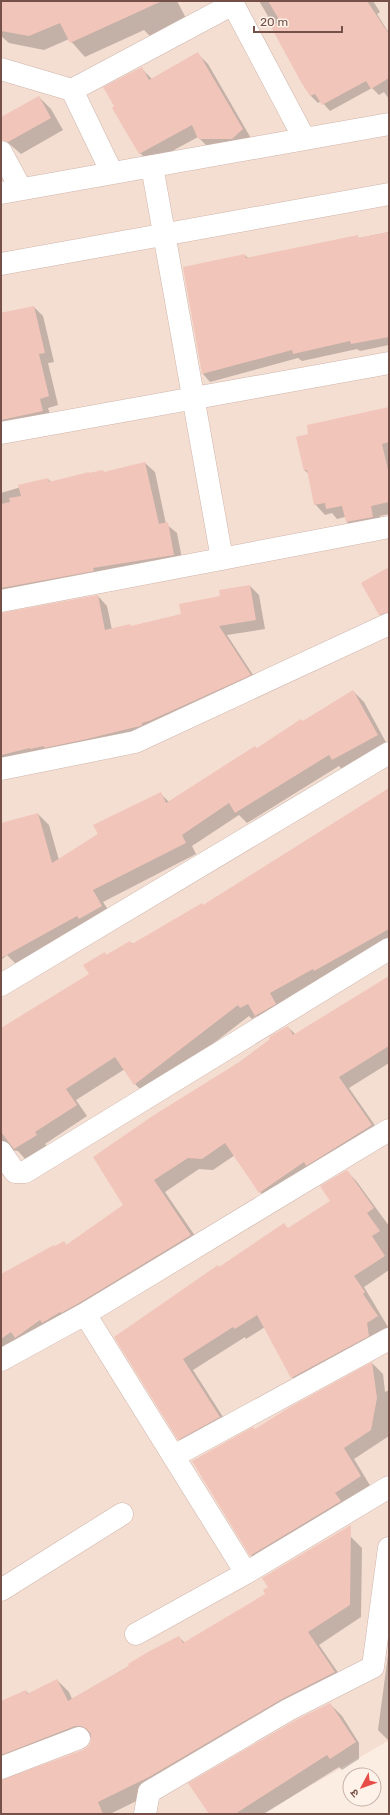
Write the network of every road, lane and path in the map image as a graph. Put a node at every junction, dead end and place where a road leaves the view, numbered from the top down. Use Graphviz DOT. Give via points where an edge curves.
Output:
graph roads {
  1 [pos="232,2"];
  2 [pos="1,69"];
  3 [pos="72,90"];
  4 [pos="389,124"];
  5 [pos="304,138"];
  6 [pos="1,152"];
  7 [pos="152,166"];
  8 [pos="112,173"];
  9 [pos="11,191"];
  10 [pos="389,194"];
  11 [pos="164,234"];
  12 [pos="1,264"];
  13 [pos="389,363"];
  14 [pos="193,398"];
  15 [pos="1,433"];
  16 [pos="389,527"];
  17 [pos="222,559"];
  18 [pos="1,601"];
  19 [pos="389,624"];
  20 [pos="389,753"];
  21 [pos="1,769"];
  22 [pos="389,949"];
  23 [pos="1,985"];
  24 [pos="389,1130"];
  25 [pos="1,1152"];
  26 [pos="85,1314"];
  27 [pos="389,1339"];
  28 [pos="1,1360"];
  29 [pos="174,1456"];
  30 [pos="389,1487"];
  31 [pos="122,1514"];
  32 [pos="389,1548"];
  33 [pos="246,1573"];
  34 [pos="1,1590"];
  35 [pos="136,1634"];
  36 [pos="78,1738"];
  37 [pos="1,1768"];
  38 [pos="145,1814"];
  1 -- 3 [label="street"];
  1 -- 5 [label="street"];
  2 -- 3 [label="street"];
  3 -- 8 [label="street"];
  4 -- 5 [label="street"];
  5 -- 7 [label="street"];
  6 -- 9 [label="street"];
  7 -- 8 [label="street"];
  7 -- 11 [label="street"];
  8 -- 9 [label="street"];
  10 -- 11 [label="street"];
  11 -- 12 [label="street"];
  11 -- 14 [label="street"];
  13 -- 14 [label="street"];
  14 -- 15 [label="street"];
  14 -- 17 [label="street"];
  16 -- 17 [label="street"];
  17 -- 18 [label="street"];
  19 -- 21 [label="street" via="135,742"];
  20 -- 23 [label="street"];
  22 -- 25 [label="street" via="25,1172 15,1172"];
  24 -- 26 [label="street"];
  26 -- 28 [label="street"];
  26 -- 29 [label="street"];
  27 -- 29 [label="street"];
  29 -- 33 [label="street"];
  30 -- 33 [label="street"];
  31 -- 34 [label="street"];
  32 -- 38 [label="street" via="373,1667 288,1710 149,1792"];
  33 -- 35 [label="street"];
  36 -- 37 [label="street"];
}
